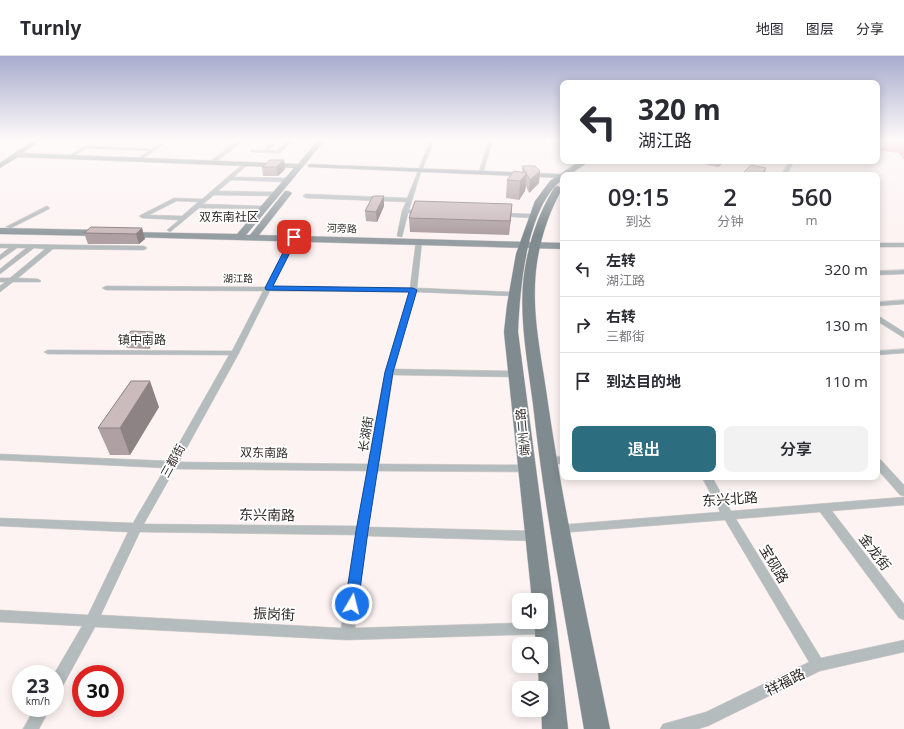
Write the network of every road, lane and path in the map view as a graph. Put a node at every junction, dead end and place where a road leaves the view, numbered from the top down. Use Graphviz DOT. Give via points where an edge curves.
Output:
graph roads {
  1 [pos="238,170"];
  2 [pos="296,170"];
  3 [pos="306,170"];
  4 [pos="418,170"];
  5 [pos="427,170"];
  6 [pos="481,173"];
  7 [pos="229,178"];
  8 [pos="288,180"];
  9 [pos="560,180"];
  10 [pos="560,181"];
  11 [pos="560,184"];
  12 [pos="213,192"];
  13 [pos="275,194"];
  14 [pos="306,196"];
  15 [pos="409,200"];
  16 [pos="202,201"];
  17 [pos="278,205"];
  18 [pos="197,206"];
  19 [pos="265,206"];
  20 [pos="47,208"];
  21 [pos="405,211"];
  22 [pos="428,212"];
  23 [pos="490,215"];
  24 [pos="269,217"];
  25 [pos="183,218"];
  26 [pos="531,220"];
  27 [pos="543,225"];
  28 [pos="8,228"];
  29 [pos="228,228"];
  30 [pos="170,230"];
  31 [pos="216,230"];
  32 [pos="0,231"];
  33 [pos="114,231"];
  34 [pos="241,231"];
  35 [pos="256,234"];
  36 [pos="0,235"];
  37 [pos="293,235"];
  38 [pos="400,236"];
  39 [pos="419,241"];
  40 [pos="560,241"];
  41 [pos="880,245"];
  42 [pos="904,245"];
  43 [pos="0,246"];
  44 [pos="16,246"];
  45 [pos="33,246"];
  46 [pos="52,246"];
  47 [pos="529,246"];
  48 [pos="560,246"];
  49 [pos="144,248"];
  50 [pos="0,258"];
  51 [pos="0,272"];
  52 [pos="880,273"];
  53 [pos="900,273"];
  54 [pos="904,277"];
  55 [pos="0,280"];
  56 [pos="11,281"];
  57 [pos="38,281"];
  58 [pos="106,288"];
  59 [pos="268,288"];
  60 [pos="0,290"];
  61 [pos="413,290"];
  62 [pos="513,294"];
  63 [pos="904,302"];
  64 [pos="880,304"];
  65 [pos="880,319"];
  66 [pos="880,325"];
  67 [pos="888,325"];
  68 [pos="904,336"];
  69 [pos="904,351"];
  70 [pos="48,352"];
  71 [pos="235,353"];
  72 [pos="880,353"];
  73 [pos="389,372"];
  74 [pos="516,374"];
  75 [pos="0,457"];
  76 [pos="560,460"];
  77 [pos="548,461"];
  78 [pos="171,465"];
  79 [pos="880,465"];
  80 [pos="374,468"];
  81 [pos="527,469"];
  82 [pos="708,480"];
  83 [pos="904,492"];
  84 [pos="904,501"];
  85 [pos="823,508"];
  86 [pos="726,514"];
  87 [pos="0,522"];
  88 [pos="136,528"];
  89 [pos="559,529"];
  90 [pos="362,531"];
  91 [pos="535,536"];
  92 [pos="542,593"];
  93 [pos="904,614"];
  94 [pos="0,616"];
  95 [pos="91,622"];
  96 [pos="513,629"];
  97 [pos="546,629"];
  98 [pos="347,634"];
  99 [pos="904,646"];
  100 [pos="818,665"];
  101 [pos="64,670"];
  102 [pos="38,717"];
  103 [pos="31,729"];
  104 [pos="555,729"];
  105 [pos="596,729"];
  106 [pos="668,729"];
  1 -- 7 [label="street"];
  2 -- 8 [label="street"];
  3 -- 17 [label="street"];
  4 -- 15 [label="street"];
  5 -- 6 [label="street"];
  6 -- 9 [label="street"];
  7 -- 8 [label="street"];
  7 -- 12 [label="street"];
  8 -- 13 [label="street"];
  10 -- 26 [label="main road, 端州二路" via="549,187 539,200"];
  11 -- 27 [label="main road, 端州二路" via="548,206"];
  12 -- 13 [label="street"];
  12 -- 16 [label="street"];
  13 -- 19 [label="street"];
  14 -- 15 [label="street"];
  15 -- 21 [label="street"];
  16 -- 18 [label="street"];
  16 -- 25 [label="street" via="176,199 142,216"];
  17 -- 19 [label="street"];
  17 -- 24 [label="street"];
  18 -- 19 [label="street"];
  18 -- 25 [label="street"];
  19 -- 34 [label="street"];
  20 -- 28 [label="street"];
  21 -- 22 [label="street"];
  21 -- 38 [label="street"];
  23 -- 26 [label="street"];
  24 -- 35 [label="street"];
  24 -- 37 [label="street" via="269,221 278,228"];
  25 -- 30 [label="street"];
  26 -- 27 [label="main road"];
  26 -- 47 [label="main road, 端州二路"];
  27 -- 47 [label="main road, 端州二路"];
  28 -- 32 [label="street, 河旁路"];
  28 -- 33 [label="street, 河旁路"];
  28 -- 36 [label="street"];
  29 -- 31 [label="street"];
  30 -- 31 [label="street, 河旁路"];
  30 -- 33 [label="street, 河旁路"];
  31 -- 34 [label="street, 河旁路"];
  33 -- 34 [label="street, 河旁路"];
  34 -- 35 [label="street, 河旁路"];
  35 -- 37 [label="street, 河旁路"];
  37 -- 38 [label="street, 河旁路"];
  37 -- 39 [label="street, 河旁路"];
  37 -- 59 [label="street, 三都街"];
  38 -- 47 [label="street, 河旁路"];
  39 -- 47 [label="street, 河旁路"];
  39 -- 61 [label="street, 长湖街"];
  40 -- 47 [label="street, 河旁路"];
  41 -- 42 [label="street"];
  43 -- 44 [label="street"];
  44 -- 45 [label="street"];
  44 -- 50 [label="street"];
  45 -- 46 [label="street"];
  45 -- 51 [label="street"];
  46 -- 49 [label="street"];
  46 -- 56 [label="street"];
  47 -- 48 [label="street, 河旁路"];
  47 -- 62 [label="main road, 端州二路"];
  47 -- 77 [label="main road, 端州二路" via="529,316"];
  52 -- 53 [label="street"];
  53 -- 54 [label="street"];
  55 -- 56 [label="street"];
  56 -- 57 [label="street"];
  56 -- 60 [label="street"];
  58 -- 59 [label="street, 湖江路"];
  59 -- 61 [label="street, 湖江路"];
  59 -- 71 [label="street, 三都街"];
  61 -- 62 [label="street, 湖江路"];
  61 -- 73 [label="street, 长湖街"];
  62 -- 74 [label="main road, 端州二路" via="511,332"];
  63 -- 64 [label="street"];
  65 -- 67 [label="street"];
  66 -- 67 [label="street"];
  67 -- 68 [label="street"];
  69 -- 72 [label="street"];
  70 -- 71 [label="street, 镇中南路"];
  71 -- 78 [label="street, 三都街"];
  73 -- 74 [label="street"];
  73 -- 80 [label="street, 长湖街"];
  74 -- 81 [label="main road, 端州二路"];
  75 -- 78 [label="street, 双东南路"];
  76 -- 77 [label="street"];
  77 -- 89 [label="main road, 端州二路"];
  78 -- 80 [label="street, 双东南路"];
  78 -- 88 [label="street, 三都街"];
  79 -- 83 [label="street"];
  80 -- 81 [label="street, 双东南路"];
  80 -- 90 [label="street, 长湖街"];
  81 -- 91 [label="main road, 端州二路"];
  82 -- 86 [label="street, 宝砚路"];
  84 -- 85 [label="street, 东兴北路"];
  85 -- 86 [label="street, 东兴北路"];
  85 -- 93 [label="street, 金龙街"];
  86 -- 89 [label="street, 东兴北路"];
  86 -- 100 [label="street, 宝砚路"];
  87 -- 88 [label="street, 东兴南路"];
  88 -- 90 [label="street, 东兴南路"];
  88 -- 95 [label="street, 三都街"];
  89 -- 105 [label="main road, 端州二路"];
  90 -- 91 [label="street, 东兴南路"];
  90 -- 98 [label="street, 长湖街"];
  91 -- 92 [label="main road, 端州二路"];
  94 -- 95 [label="street, 振岗街"];
  95 -- 98 [label="street, 振岗街"];
  95 -- 101 [label="street, 三都街"];
  96 -- 98 [label="street, 振岗街"];
  97 -- 104 [label="main road, 端州二路"];
  99 -- 100 [label="street, 祥福路"];
  100 -- 106 [label="street, 祥福路" via="708,719"];
  102 -- 103 [label="street"];
}
